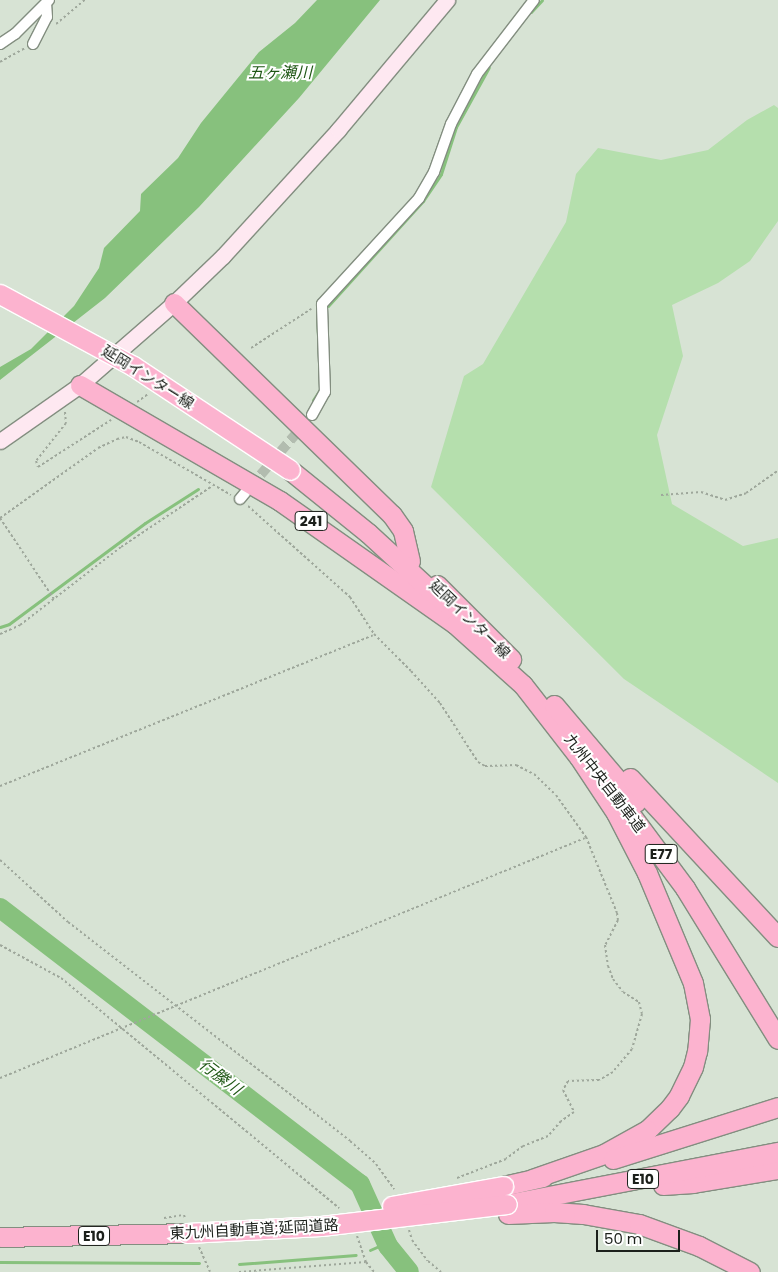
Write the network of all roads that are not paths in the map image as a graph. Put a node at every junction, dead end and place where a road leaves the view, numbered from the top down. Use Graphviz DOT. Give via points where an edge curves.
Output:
graph roads {
  1 [pos="446,0"];
  2 [pos="534,0"];
  3 [pos="47,2"];
  4 [pos="0,44"];
  5 [pos="33,44"];
  6 [pos="0,294"];
  7 [pos="174,303"];
  8 [pos="80,385"];
  9 [pos="312,415"];
  10 [pos="0,442"];
  11 [pos="290,470"];
  12 [pos="410,561"];
  13 [pos="526,682"];
  14 [pos="778,937"];
  15 [pos="734,965"];
  16 [pos="778,1015"];
  17 [pos="778,1039"];
  18 [pos="778,1050"];
  19 [pos="778,1107"];
  20 [pos="778,1152"];
  21 [pos="778,1162"];
  22 [pos="778,1169"];
  23 [pos="532,1179"];
  24 [pos="655,1185"];
  25 [pos="506,1202"];
  26 [pos="187,1233"];
  27 [pos="0,1236"];
  28 [pos="750,1272"];
  1 -- 7 [label="street" via="267,210"];
  2 -- 9 [label="street" via="477,74 451,124 434,172 419,198 322,304 325,392"];
  3 -- 4 [label="street" via="15,34"];
  3 -- 5 [label="street" via="47,17"];
  6 -- 11 [label="highway, 延岡インター線 / 241, bridge" via="132,366"];
  7 -- 8 [label="street"];
  7 -- 12 [label="highway" via="392,515 403,532"];
  8 -- 10 [label="street"];
  8 -- 13 [label="highway, 241" via="233,472 326,531 431,605"];
  11 -- 12 [label="highway, 延岡インター線 / 241"];
  11 -- 13 [label="highway, 延岡インター線 / 241" via="406,566"];
  12 -- 13 [label="highway, 延岡インター線 / 241" via="482,628"];
  13 -- 14 [label="highway" via="612,758"];
  13 -- 15 [label="highway, 九州中央自動車道 / E77" via="633,816 685,888"];
  13 -- 16 [label="highway, 九州中央自動車道 / E77" via="615,775 728,934"];
  13 -- 23 [label="highway" via="598,785 631,842 684,959 700,1019 693,1067 679,1096 660,1119 620,1147"];
  15 -- 17 [label="highway, 九州中央自動車道 / E77"];
  15 -- 18 [label="highway"];
  19 -- 23 [label="highway" via="633,1154"];
  20 -- 25 [label="highway, 東九州自動車道;延岡道路 / E10"];
  21 -- 24 [label="highway, 東九州自動車道;延岡道路 / E10"];
  22 -- 24 [label="highway" via="693,1183"];
  23 -- 25 [label="highway"];
  24 -- 25 [label="highway, 東九州自動車道;延岡道路 / E10"];
  25 -- 26 [label="highway, 東九州自動車道;延岡道路 / E10, bridge" via="321,1226"];
  25 -- 26 [label="highway, bridge" via="421,1202"];
  25 -- 28 [label="highway" via="639,1224 699,1246"];
  26 -- 27 [label="highway, 東九州自動車道;延岡道路 / E10"];
}
